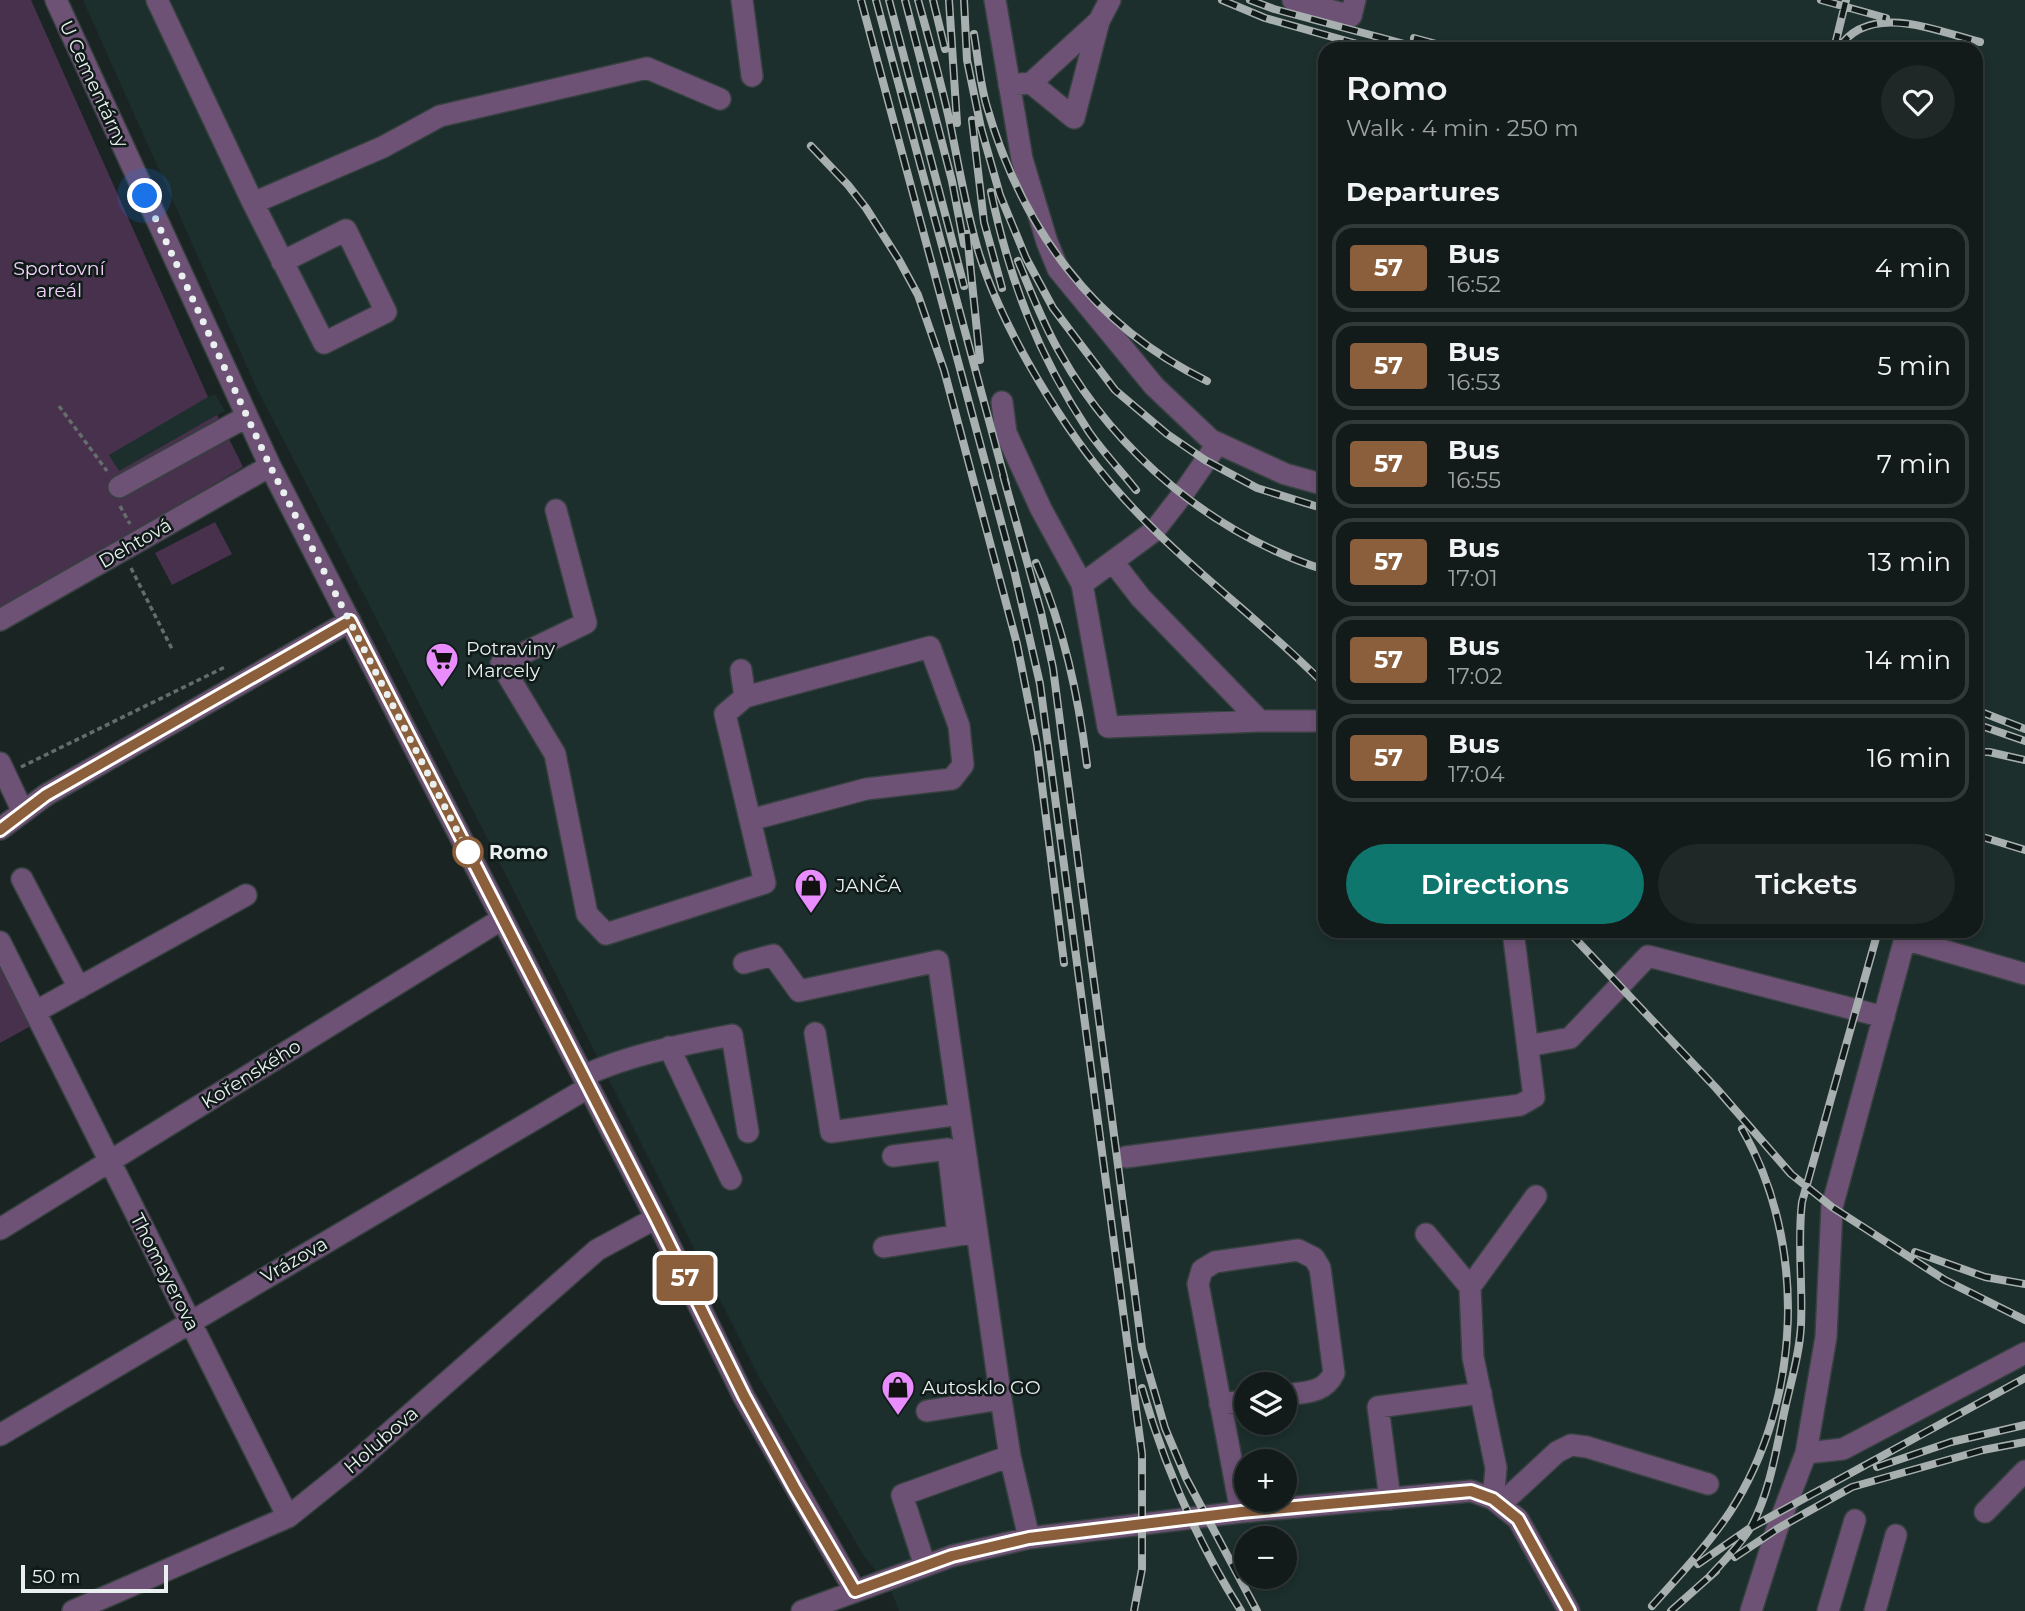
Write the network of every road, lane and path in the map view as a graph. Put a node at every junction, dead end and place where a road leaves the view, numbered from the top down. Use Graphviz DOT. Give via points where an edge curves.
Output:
graph roads {
  1 [pos="56,0"];
  2 [pos="157,0"];
  3 [pos="742,0"];
  4 [pos="995,0"];
  5 [pos="1110,0"];
  6 [pos="1293,0"];
  7 [pos="1355,0"];
  8 [pos="1099,22"];
  9 [pos="751,76"];
  10 [pos="1031,83"];
  11 [pos="1009,85"];
  12 [pos="720,99"];
  13 [pos="253,203"];
  14 [pos="282,262"];
  15 [pos="1002,402"];
  16 [pos="59,406"];
  17 [pos="246,416"];
  18 [pos="1218,443"];
  19 [pos="270,466"];
  20 [pos="1318,483"];
  21 [pos="119,487"];
  22 [pos="556,510"];
  23 [pos="130,546"];
  24 [pos="1113,562"];
  25 [pos="1082,584"];
  26 [pos="0,620"];
  27 [pos="350,621"];
  28 [pos="173,651"];
  29 [pos="235,662"];
  30 [pos="741,670"];
  31 [pos="186,676"];
  32 [pos="190,684"];
  33 [pos="745,697"];
  34 [pos="1260,721"];
  35 [pos="1318,721"];
  36 [pos="3,769"];
  37 [pos="23,812"];
  38 [pos="750,820"];
  39 [pos="0,830"];
  40 [pos="22,879"];
  41 [pos="246,895"];
  42 [pos="502,919"];
  43 [pos="1514,938"];
  44 [pos="1904,938"];
  45 [pos="1914,938"];
  46 [pos="0,942"];
  47 [pos="744,963"];
  48 [pos="2025,974"];
  49 [pos="79,988"];
  50 [pos="1884,1017"];
  51 [pos="39,1020"];
  52 [pos="815,1034"];
  53 [pos="1528,1046"];
  54 [pos="669,1047"];
  55 [pos="586,1081"];
  56 [pos="960,1114"];
  57 [pos="748,1132"];
  58 [pos="893,1156"];
  59 [pos="1126,1157"];
  60 [pos="109,1162"];
  61 [pos="731,1178"];
  62 [pos="1536,1196"];
  63 [pos="656,1218"];
  64 [pos="0,1229"];
  65 [pos="968,1233"];
  66 [pos="1426,1234"];
  67 [pos="884,1247"];
  68 [pos="1469,1287"];
  69 [pos="189,1322"];
  70 [pos="2025,1353"];
  71 [pos="1297,1393"];
  72 [pos="1481,1393"];
  73 [pos="1001,1399"];
  74 [pos="1234,1402"];
  75 [pos="1220,1404"];
  76 [pos="927,1411"];
  77 [pos="0,1435"];
  78 [pos="1806,1453"];
  79 [pos="1010,1456"];
  80 [pos="2025,1471"];
  81 [pos="1234,1476"];
  82 [pos="1708,1484"];
  83 [pos="1390,1499"];
  84 [pos="1497,1501"];
  85 [pos="1297,1507"];
  86 [pos="1241,1512"];
  87 [pos="1985,1512"];
  88 [pos="288,1517"];
  89 [pos="1855,1520"];
  90 [pos="1896,1535"];
  91 [pos="1029,1538"];
  92 [pos="925,1566"];
  93 [pos="855,1591"];
  94 [pos="73,1611"];
  95 [pos="802,1611"];
  96 [pos="1569,1611"];
  97 [pos="1751,1611"];
  98 [pos="1829,1611"];
  99 [pos="1875,1611"];
  1 -- 17 [label="street, U Cementárny"];
  2 -- 13 [label="street"];
  3 -- 9 [label="street"];
  4 -- 11 [label="street"];
  5 -- 8 [label="street"];
  6 -- 7 [label="street" via="1351,16"];
  8 -- 10 [label="street"];
  8 -- 10 [label="street" via="1074,118"];
  10 -- 11 [label="street"];
  11 -- 18 [label="street" via="1022,159 1058,269 1154,386"];
  12 -- 13 [label="street" via="647,68 440,116 383,147"];
  13 -- 14 [label="street"];
  14 -- 14 [label="street" via="324,343 386,312 346,230"];
  15 -- 25 [label="street" via="1006,433"];
  16 -- 21 [label="path"];
  17 -- 19 [label="street, U Cementárny"];
  17 -- 21 [label="street"];
  18 -- 20 [label="street" via="1285,474"];
  18 -- 24 [label="street" via="1154,531"];
  19 -- 23 [label="street, Dehtová"];
  19 -- 27 [label="street, U Cementárny"];
  21 -- 23 [label="path" via="118,504"];
  22 -- 38 [label="street" via="586,622 501,664 555,754 587,914 606,934 765,883"];
  23 -- 26 [label="street, Dehtová"];
  23 -- 28 [label="path"];
  24 -- 25 [label="street"];
  24 -- 34 [label="street" via="1141,598"];
  25 -- 34 [label="street" via="1108,727"];
  27 -- 37 [label="street"];
  27 -- 42 [label="street, U Cementárny"];
  29 -- 32 [label="path"];
  30 -- 33 [label="street"];
  31 -- 32 [label="path"];
  32 -- 36 [label="path"];
  33 -- 38 [label="street" via="725,714"];
  33 -- 38 [label="street" via="930,647 959,726 963,765 952,779 866,789"];
  34 -- 35 [label="street"];
  36 -- 37 [label="street"];
  37 -- 39 [label="street"];
  40 -- 49 [label="street"];
  41 -- 49 [label="street"];
  42 -- 55 [label="street, U Cementárny"];
  42 -- 60 [label="street, Kořenského"];
  43 -- 53 [label="street"];
  44 -- 50 [label="street"];
  45 -- 48 [label="street"];
  46 -- 51 [label="street, Thomayerova"];
  47 -- 56 [label="street" via="773,956 799,991 939,961"];
  49 -- 51 [label="street"];
  50 -- 53 [label="street" via="1648,956 1570,1038"];
  50 -- 78 [label="street" via="1832,1207 1826,1337"];
  51 -- 60 [label="street, Thomayerova"];
  52 -- 56 [label="street" via="831,1132"];
  53 -- 59 [label="street" via="1534,1097 1520,1105"];
  54 -- 55 [label="street, Vrázova" via="615,1063"];
  54 -- 57 [label="street, Vrázova" via="732,1035"];
  54 -- 61 [label="street"];
  55 -- 63 [label="street, U Cementárny"];
  55 -- 69 [label="street, Vrázova"];
  56 -- 65 [label="street"];
  58 -- 65 [label="street" via="948,1149"];
  60 -- 64 [label="street, Kořenského"];
  60 -- 69 [label="street, Thomayerova"];
  62 -- 68 [label="street"];
  63 -- 88 [label="street, Holubova" via="597,1250"];
  63 -- 93 [label="street, U Cementárny" via="769,1443"];
  65 -- 67 [label="street"];
  65 -- 73 [label="street"];
  66 -- 68 [label="street"];
  68 -- 72 [label="street" via="1473,1357"];
  69 -- 77 [label="street, Vrázova"];
  69 -- 88 [label="street, Thomayerova"];
  70 -- 78 [label="street" via="1843,1449"];
  71 -- 75 [label="street" via="1328,1384 1334,1373 1320,1268 1314,1258 1298,1250 1216,1262 1202,1270 1198,1284"];
  72 -- 83 [label="street" via="1378,1407"];
  72 -- 84 [label="street" via="1496,1468"];
  73 -- 76 [label="street"];
  73 -- 79 [label="street"];
  74 -- 75 [label="street"];
  75 -- 81 [label="street"];
  78 -- 97 [label="street"];
  79 -- 91 [label="street"];
  79 -- 92 [label="street" via="902,1495"];
  80 -- 87 [label="street"];
  82 -- 84 [label="street" via="1571,1445"];
  83 -- 84 [label="street" via="1471,1491"];
  83 -- 85 [label="street"];
  84 -- 96 [label="street" via="1523,1527"];
  86 -- 91 [label="street"];
  88 -- 94 [label="street, Holubova"];
  89 -- 98 [label="street"];
  90 -- 99 [label="street"];
  91 -- 92 [label="street"];
  92 -- 93 [label="street"];
  93 -- 95 [label="street"];
}
